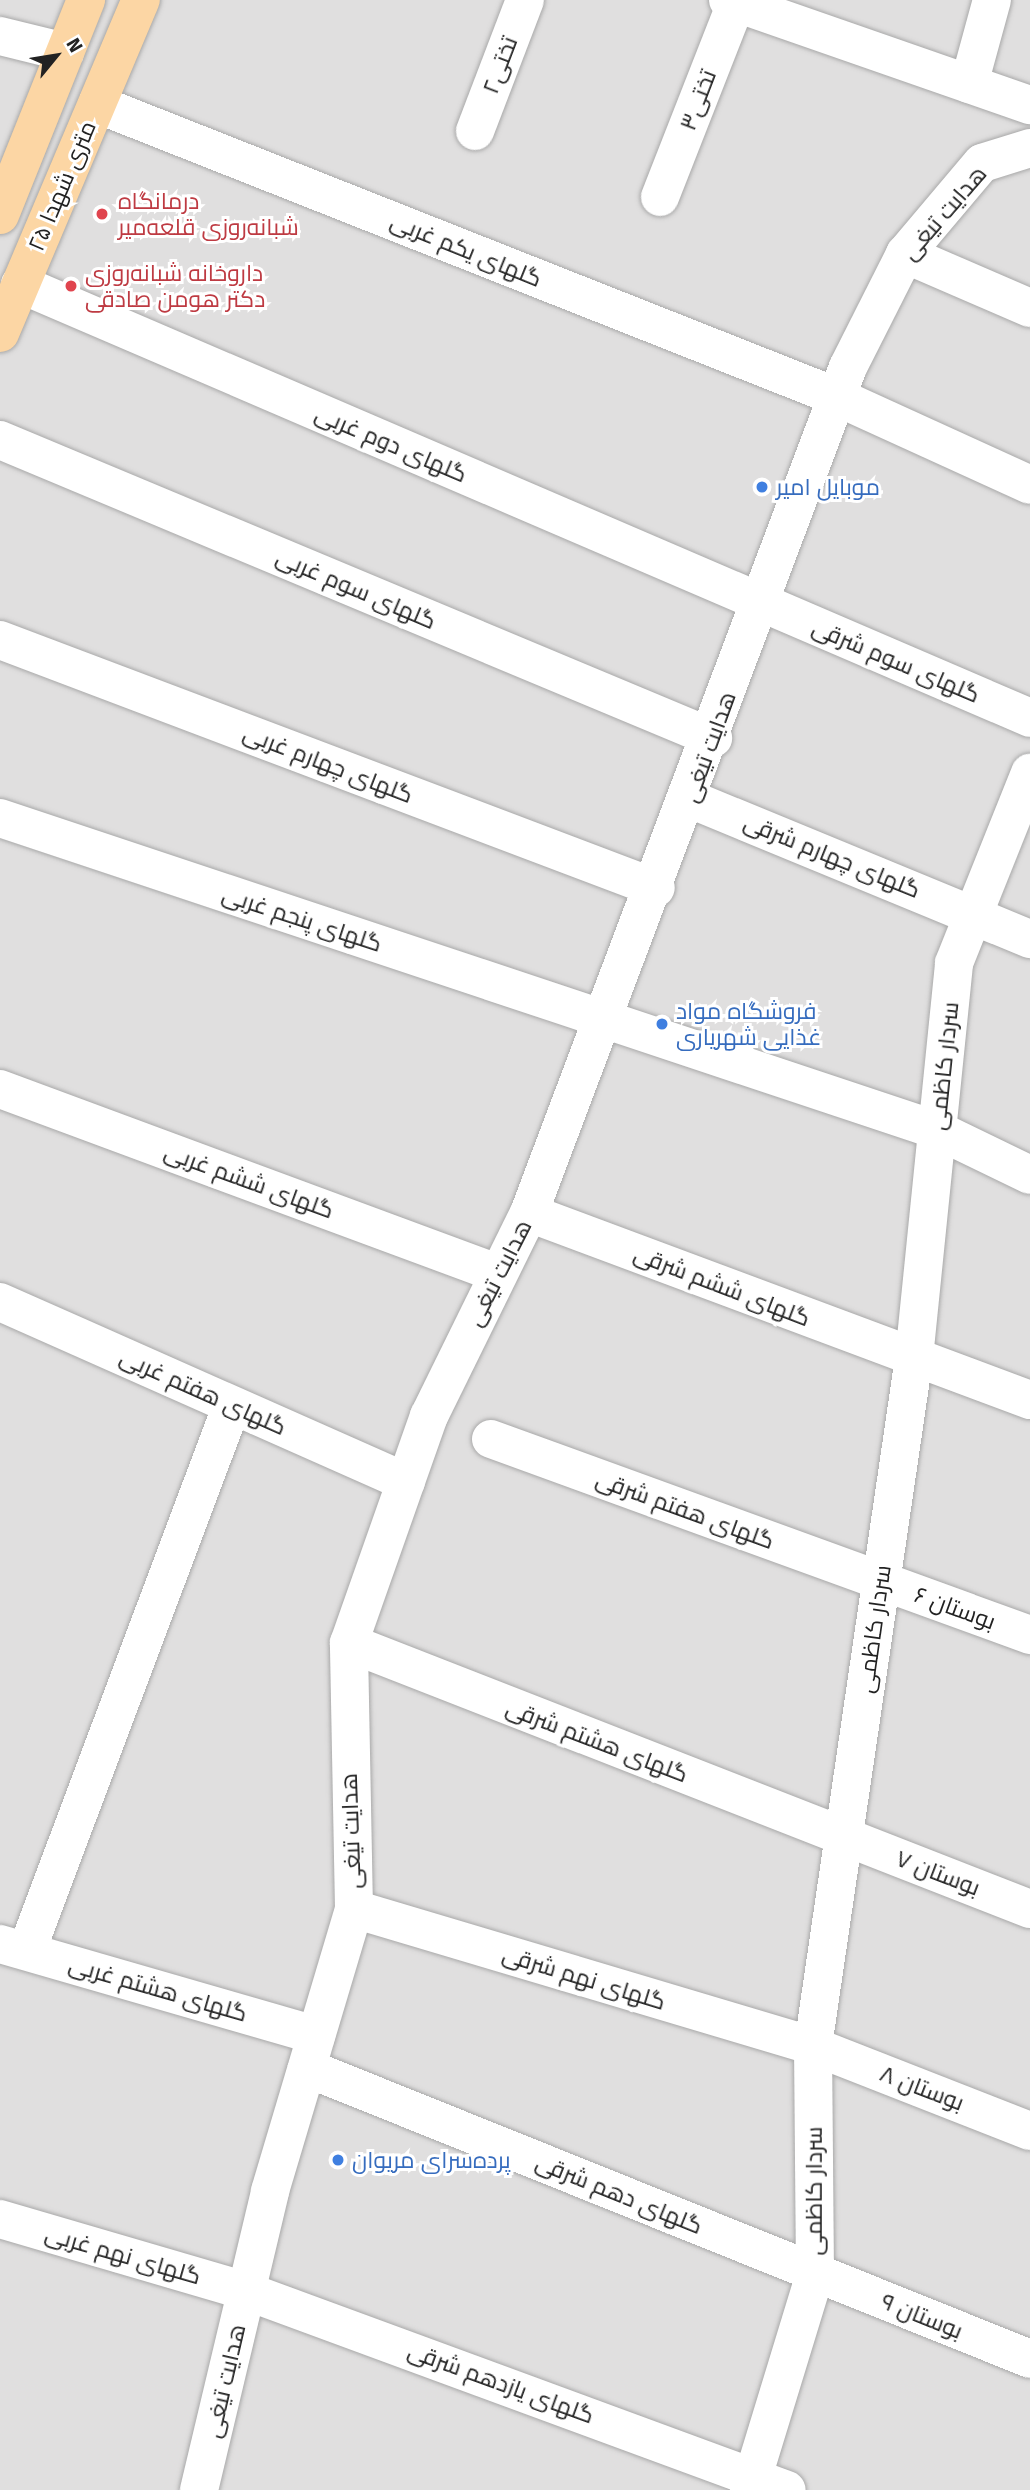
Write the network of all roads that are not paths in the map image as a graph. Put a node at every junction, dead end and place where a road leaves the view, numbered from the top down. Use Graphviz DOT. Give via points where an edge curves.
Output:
graph roads {
  1 [pos="86,0"];
  2 [pos="141,0"];
  3 [pos="525,0"];
  4 [pos="992,0"];
  5 [pos="732,1"];
  6 [pos="805,13"];
  7 [pos="0,36"];
  8 [pos="65,52"];
  9 [pos="969,84"];
  10 [pos="97,104"];
  11 [pos="1030,105"];
  12 [pos="475,131"];
  13 [pos="1030,148"];
  14 [pos="660,197"];
  15 [pos="0,215"];
  16 [pos="905,254"];
  17 [pos="20,284"];
  18 [pos="1030,308"];
  19 [pos="0,333"];
  20 [pos="835,396"];
  21 [pos="0,440"];
  22 [pos="1030,485"];
  23 [pos="761,604"];
  24 [pos="0,640"];
  25 [pos="1030,718"];
  26 [pos="713,738"];
  27 [pos="1030,773"];
  28 [pos="690,799"];
  29 [pos="0,818"];
  30 [pos="656,888"];
  31 [pos="974,913"];
  32 [pos="1030,939"];
  33 [pos="604,1019"];
  34 [pos="0,1089"];
  35 [pos="937,1130"];
  36 [pos="1030,1175"];
  37 [pos="529,1213"];
  38 [pos="497,1273"];
  39 [pos="5,1316"];
  40 [pos="914,1358"];
  41 [pos="1030,1400"];
  42 [pos="232,1405"];
  43 [pos="491,1439"];
  44 [pos="406,1482"];
  45 [pos="880,1581"];
  46 [pos="1030,1635"];
  47 [pos="349,1643"];
  48 [pos="846,1838"];
  49 [pos="354,1909"];
  50 [pos="1030,1909"];
  51 [pos="14,1947"];
  52 [pos="813,2046"];
  53 [pos="312,2051"];
  54 [pos="1030,2131"];
  55 [pos="0,2218"];
  56 [pos="815,2274"];
  57 [pos="246,2291"];
  58 [pos="1030,2359"];
  59 [pos="763,2485"];
  60 [pos="199,2490"];
  1 -- 8 [label="main road, ۲۵ متری شهدا"];
  2 -- 10 [label="main road, ۲۵ متری شهدا"];
  3 -- 12 [label="street, تختی۲"];
  4 -- 9 [label="street"];
  5 -- 6 [label="street"];
  5 -- 14 [label="street, تختی۳"];
  6 -- 9 [label="street"];
  7 -- 8 [label="street"];
  8 -- 15 [label="main road, ۲۵ متری شهدا"];
  9 -- 11 [label="street"];
  10 -- 17 [label="main road, ۲۵ متری شهدا"];
  10 -- 20 [label="street, گلهای یکم غربی"];
  13 -- 16 [label="street, هدایت تیغی" via="982,163"];
  16 -- 18 [label="street"];
  16 -- 20 [label="street, هدایت تیغی"];
  17 -- 19 [label="main road, ۲۵ متری شهدا"];
  17 -- 23 [label="street, گلهای دوم غربی"];
  20 -- 22 [label="street, گلهای یکم غربی"];
  20 -- 23 [label="street, هدایت تیغی"];
  21 -- 26 [label="street, گلهای سوم غربی"];
  23 -- 25 [label="street, گلهای سوم شرقی"];
  23 -- 26 [label="street, هدایت تیغی"];
  24 -- 30 [label="street, گلهای چهارم غربی"];
  26 -- 28 [label="street, هدایت تیغی"];
  27 -- 31 [label="street, سردار کاظمی"];
  28 -- 30 [label="street, هدایت تیغی"];
  28 -- 31 [label="street, گلهای چهارم شرقی"];
  29 -- 33 [label="street, گلهای پنجم غربی"];
  30 -- 33 [label="street, هدایت تیغی"];
  31 -- 32 [label="street, گلهای چهارم شرقی"];
  31 -- 35 [label="street, سردار کاظمی" via="954,963"];
  33 -- 35 [label="street, گلهای پنجم غربی"];
  33 -- 37 [label="street, هدایت تیغی"];
  34 -- 38 [label="street, گلهای ششم غربی"];
  35 -- 36 [label="street, گلهای پنجم غربی"];
  35 -- 40 [label="street, سردار کاظمی"];
  37 -- 38 [label="street, هدایت تیغی"];
  37 -- 40 [label="street, گلهای ششم شرقی"];
  38 -- 44 [label="street, هدایت تیغی" via="429,1416"];
  39 -- 42 [label="street, گلهای هفتم غربی"];
  40 -- 41 [label="street, گلهای ششم شرقی"];
  40 -- 45 [label="street, سردار کاظمی"];
  42 -- 44 [label="street, گلهای هفتم غربی"];
  42 -- 51 [label="street"];
  43 -- 45 [label="street, گلهای هفتم شرقی"];
  44 -- 47 [label="street, هدایت تیغی"];
  45 -- 46 [label="street, بوستان ۶"];
  45 -- 48 [label="street, سردار کاظمی"];
  47 -- 48 [label="street, گلهای هشتم شرقی"];
  47 -- 49 [label="street, هدایت تیغی"];
  48 -- 50 [label="street, بوستان ۷"];
  48 -- 52 [label="street, سردار کاظمی"];
  49 -- 52 [label="street, گلهای نهم شرقی"];
  49 -- 53 [label="street, هدایت تیغی"];
  51 -- 53 [label="street, گلهای هشتم غربی"];
  52 -- 54 [label="street, بوستان ۸"];
  52 -- 56 [label="street, سردار کاظمی"];
  53 -- 56 [label="street, گلهای دهم شرقی"];
  53 -- 57 [label="street, هدایت تیغی"];
  55 -- 57 [label="street, گلهای نهم غربی"];
  56 -- 58 [label="street, بوستان ۹"];
  56 -- 59 [label="street, سردار کاظمی"];
  57 -- 59 [label="street, گلهای یازدهم شرقی"];
  57 -- 60 [label="street, هدایت تیغی"];
}
